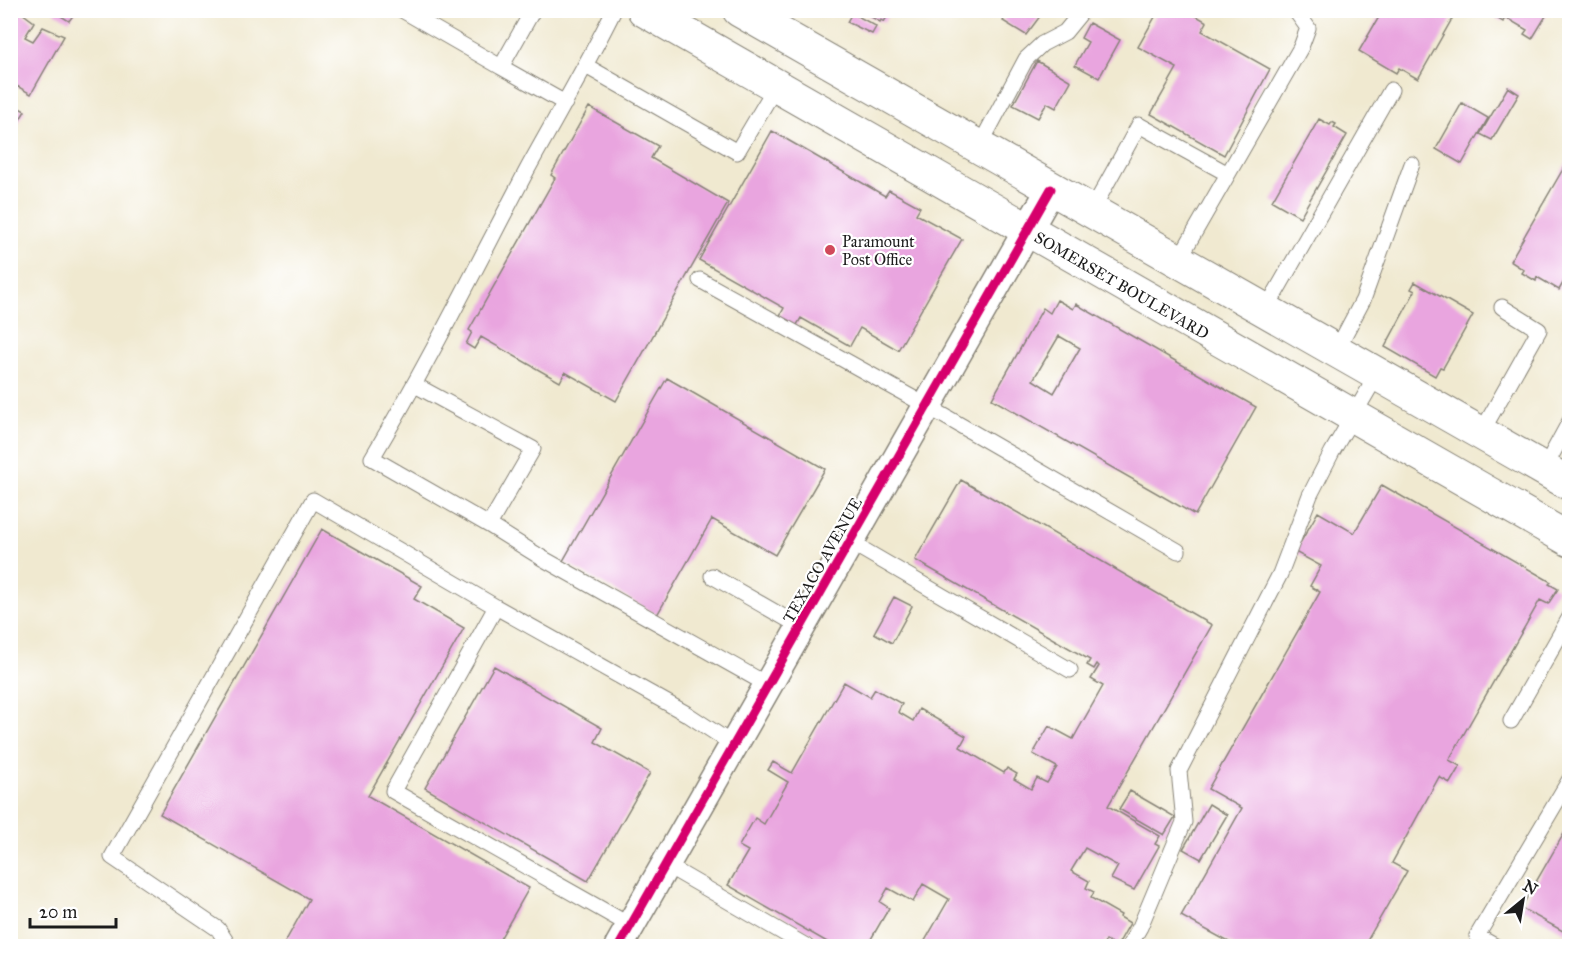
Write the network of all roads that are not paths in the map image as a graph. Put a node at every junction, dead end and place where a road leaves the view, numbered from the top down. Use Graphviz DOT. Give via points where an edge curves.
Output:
graph roads {
  1 [pos="402,10"];
  2 [pos="533,10"];
  3 [pos="615,10"];
  4 [pos="644,10"];
  5 [pos="739,10"];
  6 [pos="1083,10"];
  7 [pos="1295,10"];
  8 [pos="586,66"];
  9 [pos="501,67"];
  10 [pos="776,86"];
  11 [pos="1391,90"];
  12 [pos="565,103"];
  13 [pos="979,147"];
  14 [pos="1412,164"];
  15 [pos="1228,174"];
  16 [pos="1051,189"];
  17 [pos="1091,212"];
  18 [pos="1027,231"];
  19 [pos="1178,261"];
  20 [pos="700,280"];
  21 [pos="1502,307"];
  22 [pos="1265,311"];
  23 [pos="1336,351"];
  24 [pos="1377,375"];
  25 [pos="415,385"];
  26 [pos="927,406"];
  27 [pos="1353,417"];
  28 [pos="1569,421"];
  29 [pos="1481,434"];
  30 [pos="1557,476"];
  31 [pos="489,525"];
  32 [pos="1569,540"];
  33 [pos="850,543"];
  34 [pos="1178,551"];
  35 [pos="712,576"];
  36 [pos="496,608"];
  37 [pos="1569,617"];
  38 [pos="801,627"];
  39 [pos="1070,670"];
  40 [pos="768,685"];
  41 [pos="1511,721"];
  42 [pos="734,745"];
  43 [pos="1569,779"];
  44 [pos="666,865"];
  45 [pos="625,936"];
  46 [pos="229,946"];
  47 [pos="806,946"];
  48 [pos="1128,946"];
  49 [pos="1495,946"];
  1 -- 9 [label="lane"];
  2 -- 9 [label="lane"];
  3 -- 8 [label="lane"];
  4 -- 10 [label="main road, SOMERSET BOULEVARD"];
  5 -- 13 [label="main road"];
  6 -- 13 [label="lane" via="1065,32 1042,44 1026,59"];
  7 -- 15 [label="lane" via="1308,28 1301,47"];
  8 -- 10 [label="lane" via="737,152"];
  8 -- 12 [label="lane"];
  9 -- 12 [label="lane"];
  10 -- 18 [label="main road, SOMERSET BOULEVARD"];
  11 -- 22 [label="lane"];
  12 -- 25 [label="lane"];
  13 -- 16 [label="main road"];
  14 -- 23 [label="lane" via="1363,300"];
  15 -- 17 [label="lane" via="1139,125"];
  15 -- 19 [label="lane"];
  16 -- 17 [label="main road"];
  16 -- 18 [label="street, TEXACO AVENUE"];
  17 -- 19 [label="main road"];
  18 -- 26 [label="street, TEXACO AVENUE"];
  18 -- 27 [label="main road, SOMERSET BOULEVARD"];
  19 -- 22 [label="main road"];
  20 -- 26 [label="lane"];
  21 -- 29 [label="lane" via="1539,330"];
  22 -- 23 [label="main road"];
  23 -- 24 [label="main road"];
  24 -- 27 [label="lane"];
  24 -- 29 [label="main road"];
  25 -- 31 [label="lane" via="372,458"];
  25 -- 31 [label="lane" via="533,449"];
  26 -- 33 [label="street, TEXACO AVENUE"];
  26 -- 34 [label="lane"];
  27 -- 32 [label="main road, SOMERSET BOULEVARD"];
  27 -- 48 [label="lane" via="1310,495 1280,574 1179,771 1184,822 1140,927"];
  28 -- 30 [label="lane"];
  29 -- 30 [label="main road"];
  31 -- 40 [label="lane"];
  33 -- 38 [label="street, TEXACO AVENUE"];
  33 -- 39 [label="lane"];
  35 -- 38 [label="lane"];
  36 -- 42 [label="lane" via="687,714"];
  36 -- 45 [label="lane" via="393,791"];
  36 -- 46 [label="lane" via="313,500 112,857 218,929"];
  37 -- 41 [label="lane"];
  38 -- 40 [label="street, TEXACO AVENUE"];
  40 -- 42 [label="street, TEXACO AVENUE"];
  42 -- 44 [label="street, TEXACO AVENUE"];
  43 -- 49 [label="lane" via="1477,936"];
  44 -- 45 [label="street, TEXACO AVENUE"];
  44 -- 47 [label="lane"];
}
